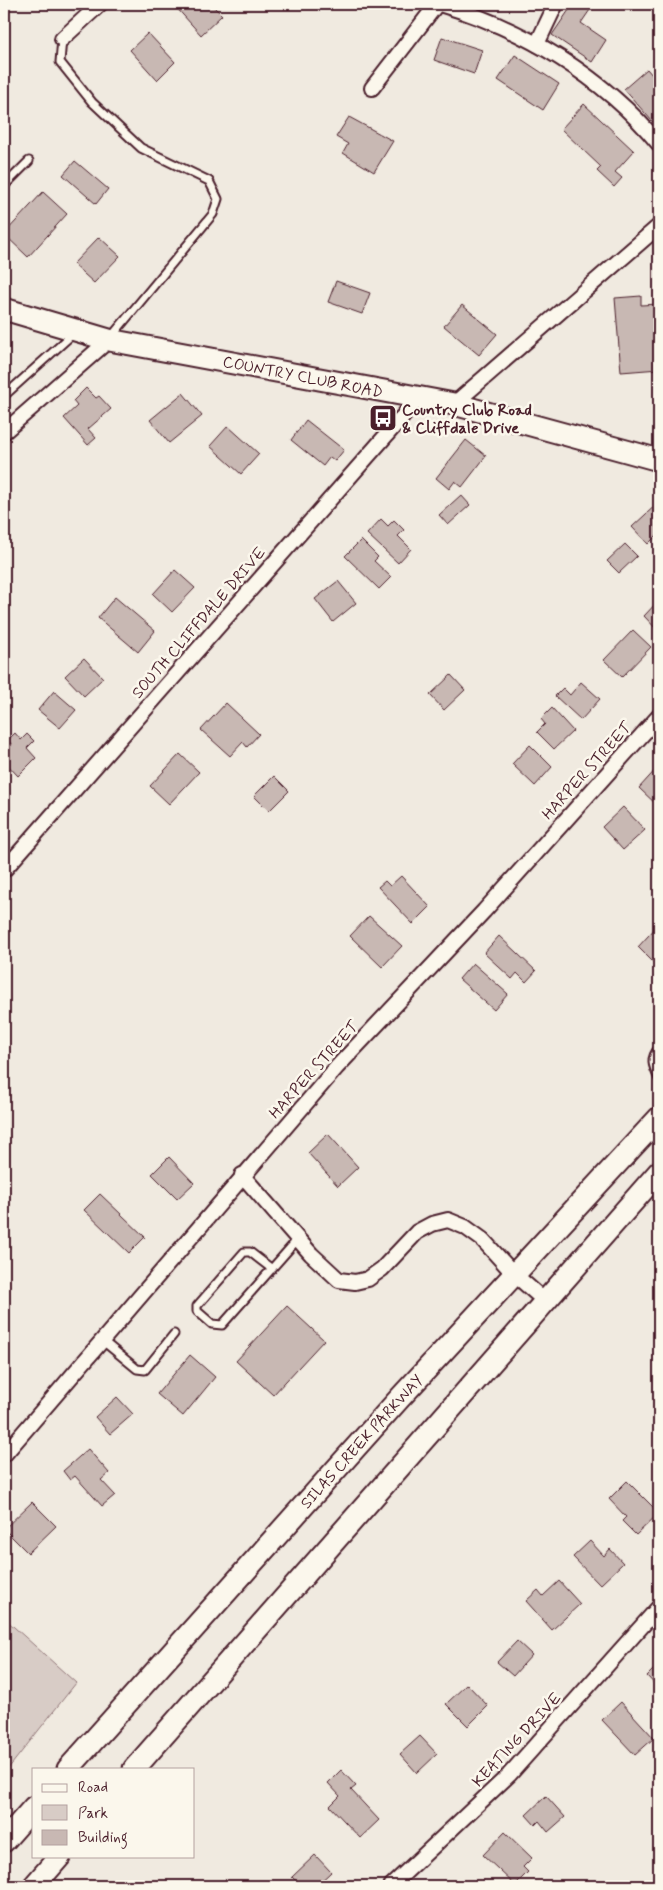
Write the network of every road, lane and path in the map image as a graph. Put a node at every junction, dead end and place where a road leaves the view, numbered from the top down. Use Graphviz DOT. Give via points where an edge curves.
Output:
graph roads {
  1 [pos="100,4"];
  2 [pos="439,4"];
  3 [pos="556,4"];
  4 [pos="62,39"];
  5 [pos="537,44"];
  6 [pos="372,88"];
  7 [pos="659,144"];
  8 [pos="29,161"];
  9 [pos="4,186"];
  10 [pos="659,226"];
  11 [pos="4,309"];
  12 [pos="77,331"];
  13 [pos="109,340"];
  14 [pos="4,396"];
  15 [pos="419,398"];
  16 [pos="454,404"];
  17 [pos="4,432"];
  18 [pos="659,460"];
  19 [pos="659,716"];
  20 [pos="4,870"];
  21 [pos="659,1048"];
  22 [pos="659,1079"];
  23 [pos="659,1118"];
  24 [pos="659,1172"];
  25 [pos="242,1176"];
  26 [pos="298,1240"];
  27 [pos="272,1269"];
  28 [pos="513,1273"];
  29 [pos="546,1302"];
  30 [pos="174,1334"];
  31 [pos="102,1341"];
  32 [pos="4,1455"];
  33 [pos="659,1607"];
  34 [pos="69,1768"];
  35 [pos="135,1768"];
  36 [pos="32,1809"];
  37 [pos="4,1841"];
  38 [pos="58,1858"];
  39 [pos="34,1886"];
  40 [pos="391,1886"];
  1 -- 4 [label="street"];
  2 -- 5 [label="street" via="474,14"];
  2 -- 6 [label="street"];
  3 -- 5 [label="street"];
  4 -- 13 [label="lane" via="60,62 92,102 141,148 210,181 218,199 213,214"];
  5 -- 7 [label="street" via="609,93"];
  8 -- 9 [label="lane"];
  10 -- 16 [label="street"];
  11 -- 12 [label="main road, COUNTRY CLUB ROAD"];
  12 -- 13 [label="main road, COUNTRY CLUB ROAD"];
  12 -- 14 [label="lane"];
  13 -- 15 [label="main road, COUNTRY CLUB ROAD"];
  13 -- 17 [label="street"];
  15 -- 16 [label="main road, COUNTRY CLUB ROAD"];
  15 -- 20 [label="street, SOUTH CLIFFDALE DRIVE"];
  16 -- 18 [label="main road, COUNTRY CLUB ROAD"];
  19 -- 25 [label="street, HARPER STREET" via="484,911 337,1067"];
  21 -- 22 [label="lane" via="653,1055 652,1064"];
  23 -- 28 [label="main road, SILAS CREEK PARKWAY"];
  24 -- 29 [label="main road"];
  25 -- 26 [label="street"];
  25 -- 31 [label="street, HARPER STREET"];
  26 -- 27 [label="lane"];
  26 -- 28 [label="street" via="340,1280 355,1282 382,1268 417,1232 448,1220 483,1240"];
  27 -- 27 [label="lane" via="222,1325 212,1324 197,1311 197,1306 244,1252 250,1252"];
  28 -- 29 [label="street"];
  28 -- 34 [label="main road, SILAS CREEK PARKWAY"];
  29 -- 35 [label="main road"];
  30 -- 31 [label="lane" via="145,1370 137,1369"];
  31 -- 32 [label="street, HARPER STREET"];
  33 -- 40 [label="street, KEATING DRIVE" via="509,1775"];
  36 -- 37 [label="main road"];
  38 -- 39 [label="main road"];
}
